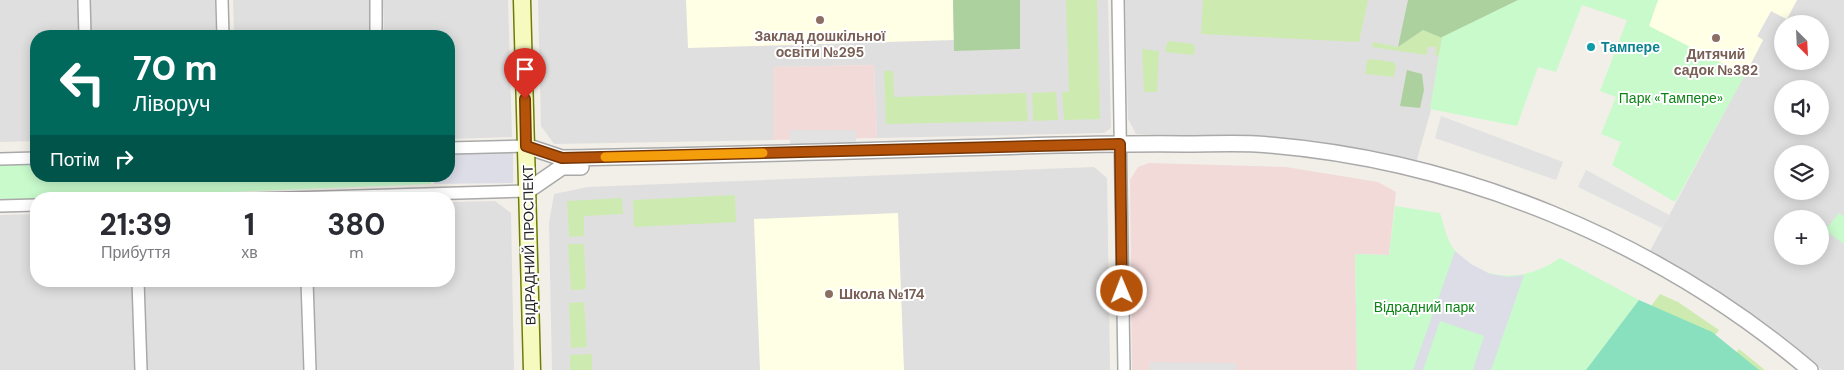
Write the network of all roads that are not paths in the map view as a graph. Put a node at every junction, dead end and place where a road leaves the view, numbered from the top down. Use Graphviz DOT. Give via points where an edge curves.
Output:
graph roads {
  1 [pos="84,0"];
  2 [pos="222,0"];
  3 [pos="376,0"];
  4 [pos="522,0"];
  5 [pos="1118,0"];
  6 [pos="85,30"];
  7 [pos="223,30"];
  8 [pos="376,30"];
  9 [pos="526,146"];
  10 [pos="1120,147"];
  11 [pos="455,148"];
  12 [pos="30,158"];
  13 [pos="0,159"];
  14 [pos="527,191"];
  15 [pos="455,193"];
  16 [pos="30,205"];
  17 [pos="0,206"];
  18 [pos="138,287"];
  19 [pos="307,287"];
  20 [pos="141,370"];
  21 [pos="310,370"];
  22 [pos="532,370"];
  23 [pos="1124,370"];
  24 [pos="1803,370"];
  25 [pos="1810,370"];
  1 -- 6 [label="street"];
  2 -- 7 [label="street"];
  3 -- 8 [label="street"];
  4 -- 9 [label="main road, ВІДРАДНИЙ ПРОСПЕКТ"];
  5 -- 10 [label="street"];
  9 -- 10 [label="street" via="562,158"];
  9 -- 11 [label="street"];
  9 -- 14 [label="main road, ВІДРАДНИЙ ПРОСПЕКТ"];
  10 -- 14 [label="street" via="562,167"];
  10 -- 23 [label="street"];
  10 -- 24 [label="street" via="1256,151 1322,158 1435,181 1542,217 1646,265 1711,303 1772,344"];
  10 -- 25 [label="street" via="1255,144 1388,164 1464,184 1557,216 1650,260 1715,297 1778,342"];
  12 -- 13 [label="street"];
  14 -- 15 [label="street"];
  14 -- 22 [label="main road, ВІДРАДНИЙ ПРОСПЕКТ"];
  16 -- 17 [label="street"];
  18 -- 20 [label="street"];
  19 -- 21 [label="street"];
}
